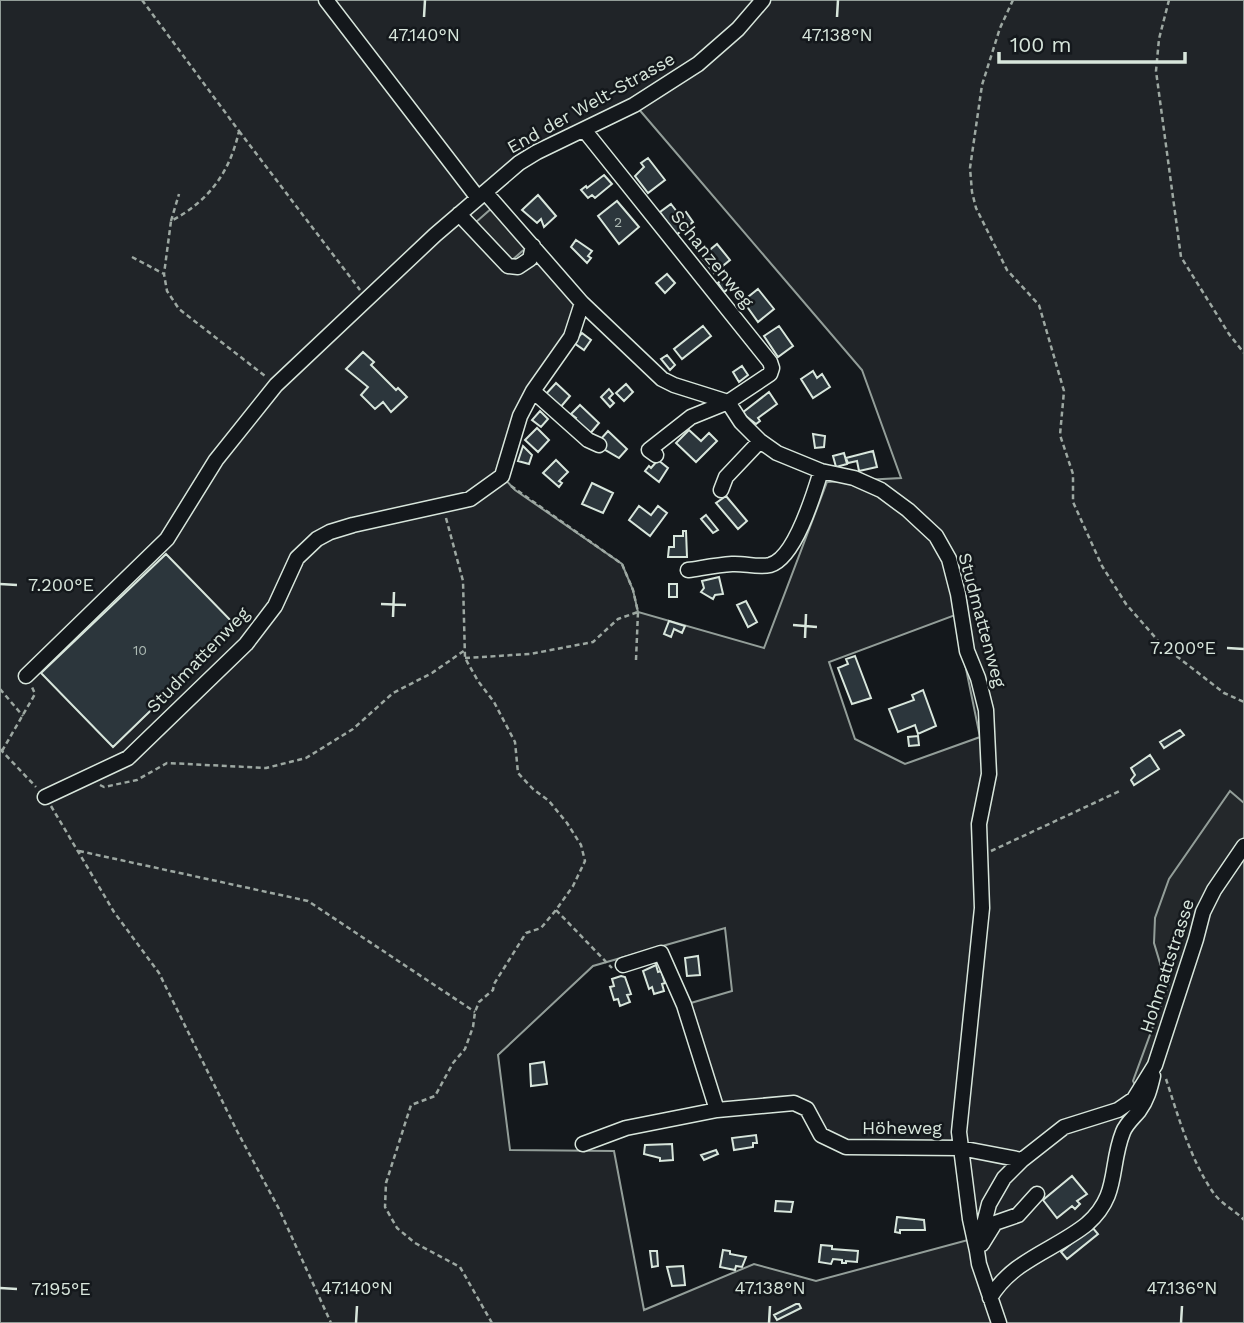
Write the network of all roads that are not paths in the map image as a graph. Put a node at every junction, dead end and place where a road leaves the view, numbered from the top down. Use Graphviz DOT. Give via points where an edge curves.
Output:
graph roads {
  1 [pos="326,0"];
  2 [pos="763,0"];
  3 [pos="585,131"];
  4 [pos="481,195"];
  5 [pos="459,214"];
  6 [pos="533,246"];
  7 [pos="582,303"];
  8 [pos="533,391"];
  9 [pos="728,402"];
  10 [pos="760,440"];
  11 [pos="599,445"];
  12 [pos="656,455"];
  13 [pos="821,471"];
  14 [pos="721,490"];
  15 [pos="688,570"];
  16 [pos="26,676"];
  17 [pos="45,797"];
  18 [pos="1244,846"];
  19 [pos="623,965"];
  20 [pos="1157,1059"];
  21 [pos="717,1110"];
  22 [pos="583,1144"];
  23 [pos="960,1148"];
  24 [pos="1022,1160"];
  25 [pos="1037,1194"];
  26 [pos="977,1251"];
  27 [pos="990,1298"];
  28 [pos="999,1323"];
  1 -- 4 [label="street"];
  2 -- 3 [label="street, End der Welt-Strasse" via="698,64"];
  3 -- 4 [label="street, End der Welt-Strasse" via="519,163"];
  3 -- 9 [label="street, Schanzenweg" via="770,362 770,374"];
  4 -- 5 [label="street, End der Welt-Strasse"];
  4 -- 6 [label="street"];
  5 -- 6 [label="street" via="508,266 518,267 530,259"];
  5 -- 16 [label="street, End der Welt-Strasse" via="276,385 216,460 167,539"];
  6 -- 7 [label="street"];
  7 -- 8 [label="street" via="571,337"];
  7 -- 9 [label="street" via="662,379"];
  8 -- 11 [label="street"];
  8 -- 17 [label="street, Studmattenweg" via="502,476 489,488 470,499 352,525 317,539 297,558 275,606 246,644 128,758"];
  9 -- 10 [label="street, Studmattenweg"];
  9 -- 12 [label="street" via="691,417 649,450"];
  10 -- 13 [label="street, Studmattenweg" via="777,453"];
  10 -- 14 [label="street" via="726,477"];
  13 -- 15 [label="street" via="809,509 779,561"];
  13 -- 23 [label="street, Studmattenweg" via="881,490 936,536 948,559 967,651 986,710 989,774 979,824 982,908"];
  18 -- 20 [label="street, Hohmattstrasse" via="1203,912"];
  19 -- 21 [label="street" via="661,953 684,1005"];
  20 -- 24 [label="street, Hohmattstrasse" via="1134,1100 1118,1110 1064,1127"];
  20 -- 27 [label="street, Hohmattstrasse" via="1148,1098 1124,1129 1109,1195 1098,1212 1011,1272"];
  21 -- 22 [label="street, Höheweg" via="626,1128"];
  21 -- 23 [label="street, Höheweg" via="794,1103 807,1109 821,1135 846,1147"];
  23 -- 24 [label="street, Höheweg"];
  23 -- 26 [label="street, Studmattenweg"];
  24 -- 26 [label="street, Hohmattstrasse" via="1004,1178 989,1204"];
  25 -- 26 [label="street" via="1018,1215 995,1223"];
  26 -- 27 [label="street, Hohmattstrasse"];
  27 -- 28 [label="street, Hohmattstrasse"];
}
